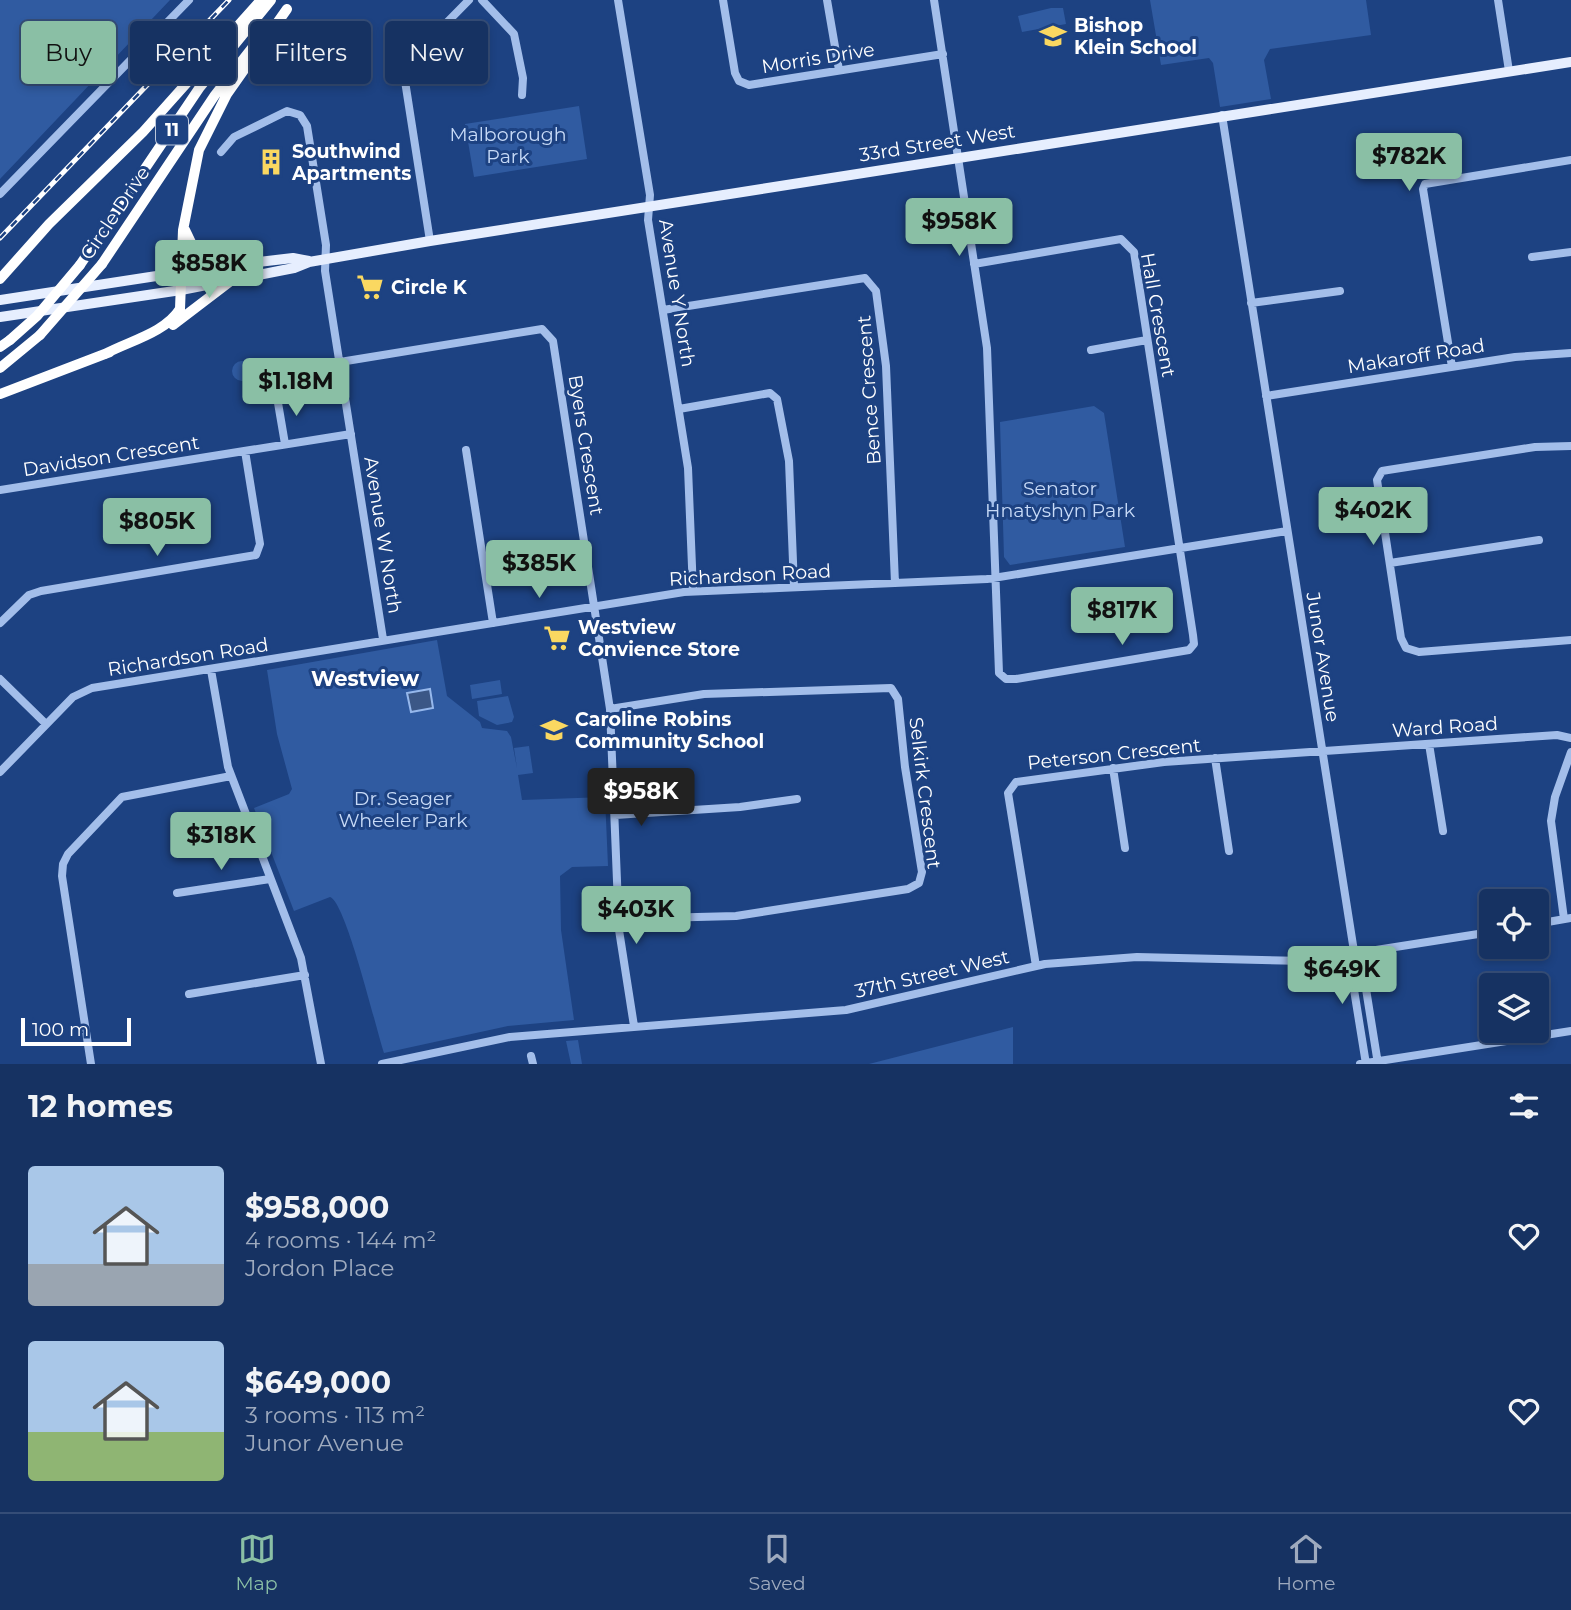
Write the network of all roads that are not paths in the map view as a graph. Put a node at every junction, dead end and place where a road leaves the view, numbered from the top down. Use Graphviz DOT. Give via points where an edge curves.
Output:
graph roads {
  1 [pos="189,0"];
  2 [pos="261,0"];
  3 [pos="271,0"];
  4 [pos="297,0"];
  5 [pos="469,0"];
  6 [pos="482,0"];
  7 [pos="618,0"];
  8 [pos="723,0"];
  9 [pos="827,0"];
  10 [pos="934,0"];
  11 [pos="1498,0"];
  12 [pos="287,9"];
  13 [pos="943,54"];
  14 [pos="1571,62"];
  15 [pos="839,70"];
  16 [pos="1509,71"];
  17 [pos="522,94"];
  18 [pos="1222,115"];
  19 [pos="221,152"];
  20 [pos="958,157"];
  21 [pos="1571,160"];
  22 [pos="0,194"];
  23 [pos="649,206"];
  24 [pos="185,214"];
  25 [pos="430,241"];
  26 [pos="1571,252"];
  27 [pos="1532,257"];
  28 [pos="16,259"];
  29 [pos="326,259"];
  30 [pos="309,262"];
  31 [pos="974,264"];
  32 [pos="215,267"];
  33 [pos="0,272"];
  34 [pos="180,272"];
  35 [pos="0,279"];
  36 [pos="232,279"];
  37 [pos="181,290"];
  38 [pos="1340,291"];
  39 [pos="0,300"];
  40 [pos="1251,303"];
  41 [pos="663,310"];
  42 [pos="0,317"];
  43 [pos="1147,340"];
  44 [pos="5,344"];
  45 [pos="1091,349"];
  46 [pos="1571,353"];
  47 [pos="105,354"];
  48 [pos="340,362"];
  49 [pos="1452,367"];
  50 [pos="0,368"];
  51 [pos="0,394"];
  52 [pos="1266,396"];
  53 [pos="277,397"];
  54 [pos="679,409"];
  55 [pos="351,434"];
  56 [pos="285,444"];
  57 [pos="1571,446"];
  58 [pos="466,450"];
  59 [pos="245,451"];
  60 [pos="0,490"];
  61 [pos="1287,531"];
  62 [pos="1539,540"];
  63 [pos="1180,549"];
  64 [pos="1390,563"];
  65 [pos="996,578"];
  66 [pos="895,583"];
  67 [pos="794,587"];
  68 [pos="693,591"];
  69 [pos="595,606"];
  70 [pos="0,623"];
  71 [pos="493,623"];
  72 [pos="383,639"];
  73 [pos="1571,640"];
  74 [pos="211,670"];
  75 [pos="0,679"];
  76 [pos="610,709"];
  77 [pos="46,724"];
  78 [pos="1571,738"];
  79 [pos="1429,744"];
  80 [pos="1322,751"];
  81 [pos="1571,752"];
  82 [pos="1215,758"];
  83 [pos="1113,768"];
  84 [pos="0,772"];
  85 [pos="231,776"];
  86 [pos="797,799"];
  87 [pos="615,815"];
  88 [pos="1443,831"];
  89 [pos="1125,849"];
  90 [pos="1229,851"];
  91 [pos="270,879"];
  92 [pos="177,893"];
  93 [pos="619,919"];
  94 [pos="1567,919"];
  95 [pos="1549,922"];
  96 [pos="1479,934"];
  97 [pos="1354,955"];
  98 [pos="1036,966"];
  99 [pos="305,975"];
  100 [pos="189,994"];
  101 [pos="634,1026"];
  102 [pos="1571,1031"];
  103 [pos="406,1061"];
  104 [pos="1378,1063"];
  105 [pos="91,1064"];
  106 [pos="321,1064"];
  107 [pos="382,1064"];
  108 [pos="1364,1064"];
  1 -- 22 [label="street"];
  2 -- 28 [label="highway" via="143,132"];
  3 -- 44 [label="highway, Circle Drive / 11, bridge" via="207,78 80,265 37,316"];
  4 -- 12 [label="highway, Circle Drive / 11"];
  5 -- 25 [label="street" via="407,63 405,81"];
  6 -- 17 [label="street" via="516,39"];
  7 -- 23 [label="street, Avenue Y North"];
  8 -- 15 [label="street, Morris Drive" via="739,81 749,85"];
  9 -- 15 [label="street"];
  10 -- 13 [label="street"];
  11 -- 16 [label="street"];
  12 -- 24 [label="highway" via="215,115 195,162"];
  12 -- 50 [label="highway, Circle Drive / 11, bridge" via="222,85 102,264 40,335"];
  13 -- 15 [label="street, Morris Drive"];
  13 -- 20 [label="street"];
  14 -- 16 [label="main road, 33rd Street West"];
  16 -- 18 [label="main road, 33rd Street West"];
  18 -- 20 [label="main road, 33rd Street West"];
  18 -- 40 [label="street, Junor Avenue"];
  19 -- 29 [label="street, Avenue W North" via="234,137 277,116 288,111 300,115 308,132"];
  20 -- 23 [label="main road, 33rd Street West"];
  20 -- 31 [label="street"];
  21 -- 49 [label="street" via="1425,184"];
  23 -- 25 [label="main road, 33rd Street West"];
  23 -- 41 [label="street, Avenue Y North"];
  24 -- 32 [label="highway" via="190,245 201,260"];
  24 -- 34 [label="highway"];
  25 -- 29 [label="main road, 33rd Street West"];
  26 -- 27 [label="street"];
  28 -- 33 [label="highway"];
  28 -- 35 [label="highway"];
  29 -- 30 [label="main road, 33rd Street West"];
  29 -- 48 [label="street, Avenue W North"];
  30 -- 32 [label="main road, 33rd Street West" via="293,258"];
  30 -- 36 [label="main road, 33rd Street West"];
  31 -- 43 [label="street, Hall Crescent" via="1126,241 1134,252"];
  31 -- 65 [label="street" via="987,357"];
  32 -- 34 [label="main road, 33rd Street West"];
  34 -- 37 [label="highway"];
  34 -- 39 [label="main road, 33rd Street West"];
  36 -- 37 [label="main road, 33rd Street West"];
  36 -- 47 [label="highway" via="167,328"];
  37 -- 42 [label="main road, 33rd Street West"];
  37 -- 47 [label="highway" via="180,309 172,319"];
  38 -- 40 [label="street"];
  40 -- 52 [label="street, Junor Avenue"];
  41 -- 54 [label="street, Avenue Y North"];
  41 -- 66 [label="street, Bence Crescent" via="865,278 872,283 886,366"];
  43 -- 45 [label="street"];
  43 -- 63 [label="street, Hall Crescent"];
  46 -- 49 [label="street, Makaroff Road"];
  47 -- 51 [label="highway"];
  48 -- 55 [label="street, Avenue W North"];
  48 -- 69 [label="street, Byers Crescent" via="547,331 553,341"];
  49 -- 52 [label="street, Makaroff Road"];
  52 -- 61 [label="street, Junor Avenue"];
  53 -- 56 [label="street"];
  54 -- 67 [label="street" via="769,393 777,399 789,461"];
  54 -- 68 [label="street, Avenue Y North" via="689,477"];
  55 -- 56 [label="street, Davidson Crescent"];
  55 -- 72 [label="street, Avenue W North"];
  56 -- 59 [label="street, Davidson Crescent"];
  57 -- 64 [label="street" via="1535,447 1382,471 1377,485"];
  58 -- 71 [label="street"];
  59 -- 60 [label="street, Davidson Crescent"];
  59 -- 70 [label="street" via="260,544 256,555 29,594"];
  61 -- 63 [label="street, Richardson Road"];
  61 -- 80 [label="street, Junor Avenue"];
  62 -- 64 [label="street"];
  63 -- 65 [label="street, Richardson Road"];
  63 -- 65 [label="street, Hall Crescent" via="1194,644 1189,650 1016,679 1006,679 998,667"];
  64 -- 73 [label="street" via="1402,638 1410,650"];
  65 -- 66 [label="street, Richardson Road"];
  66 -- 67 [label="street, Richardson Road"];
  67 -- 68 [label="street, Richardson Road"];
  68 -- 69 [label="street, Richardson Road"];
  69 -- 71 [label="street, Richardson Road"];
  69 -- 76 [label="street, Byers Crescent"];
  71 -- 72 [label="street, Richardson Road"];
  72 -- 74 [label="street, Richardson Road"];
  74 -- 77 [label="street, Richardson Road" via="86,690"];
  74 -- 85 [label="street"];
  75 -- 77 [label="street"];
  76 -- 87 [label="street, Byers Crescent"];
  76 -- 93 [label="street, Selkirk Crescent" via="704,694 891,688 898,699 922,872 919,883 908,889 752,914"];
  77 -- 84 [label="street, Richardson Road"];
  78 -- 79 [label="street, Ward Road" via="1557,735"];
  79 -- 80 [label="street, Ward Road"];
  79 -- 88 [label="street"];
  80 -- 82 [label="street, Peterson Crescent"];
  80 -- 97 [label="street, Junor Avenue"];
  81 -- 94 [label="street" via="1551,821"];
  82 -- 83 [label="street, Peterson Crescent"];
  82 -- 90 [label="street"];
  83 -- 89 [label="street"];
  83 -- 98 [label="street, Peterson Crescent" via="1021,780 1009,787"];
  85 -- 91 [label="street"];
  85 -- 105 [label="street" via="122,797 64,859 62,876"];
  86 -- 87 [label="street"];
  87 -- 93 [label="street, Byers Crescent"];
  91 -- 92 [label="street"];
  91 -- 99 [label="street"];
  93 -- 101 [label="street, Byers Crescent"];
  94 -- 95 [label="street"];
  96 -- 97 [label="street, 37th Street West"];
  97 -- 98 [label="street, 37th Street West" via="1296,961 1115,958"];
  97 -- 104 [label="street, Junor Avenue" via="1362,964"];
  97 -- 108 [label="street, Junor Avenue" via="1350,965"];
  98 -- 101 [label="street, 37th Street West" via="846,1010"];
  99 -- 100 [label="street"];
  99 -- 106 [label="street"];
  101 -- 103 [label="street, 37th Street West" via="510,1037"];
  102 -- 104 [label="street"];
  103 -- 107 [label="street, 37th Street West"];
  104 -- 108 [label="street"];
}
